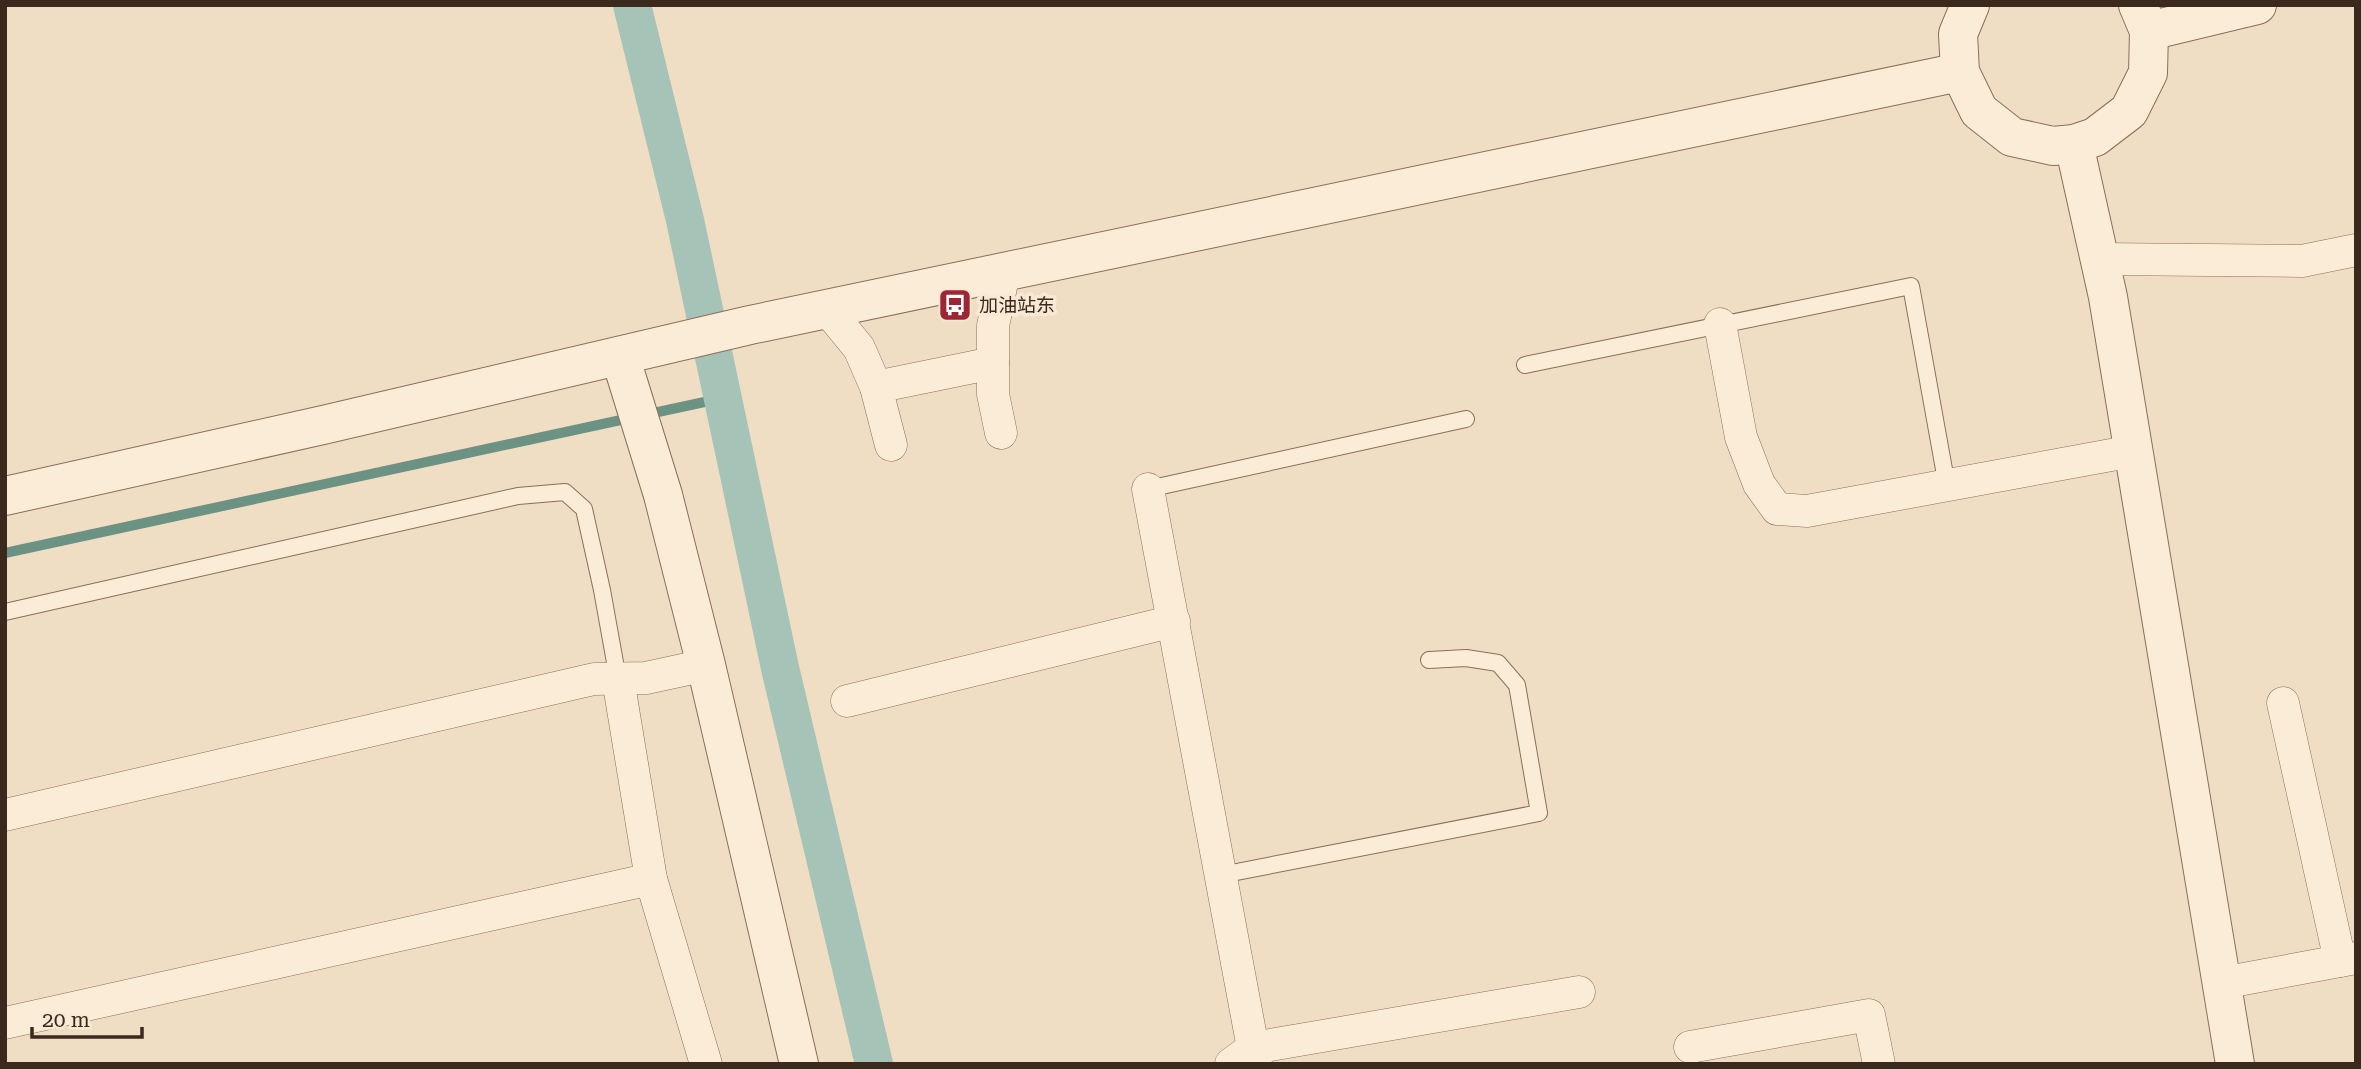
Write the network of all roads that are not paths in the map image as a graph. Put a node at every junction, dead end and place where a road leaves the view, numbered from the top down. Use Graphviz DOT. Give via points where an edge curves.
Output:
graph roads {
  1 [pos="1969,5"];
  2 [pos="2257,5"];
  3 [pos="2143,18"];
  4 [pos="1960,72"];
  5 [pos="2074,144"];
  6 [pos="2356,250"];
  7 [pos="2100,259"];
  8 [pos="1004,272"];
  9 [pos="827,309"];
  10 [pos="1720,324"];
  11 [pos="620,356"];
  12 [pos="993,363"];
  13 [pos="1525,365"];
  14 [pos="876,387"];
  15 [pos="1466,418"];
  16 [pos="1001,433"];
  17 [pos="891,445"];
  18 [pos="2133,451"];
  19 [pos="1947,485"];
  20 [pos="1148,489"];
  21 [pos="5,496"];
  22 [pos="5,612"];
  23 [pos="1174,621"];
  24 [pos="1429,660"];
  25 [pos="706,665"];
  26 [pos="618,679"];
  27 [pos="847,701"];
  28 [pos="2283,703"];
  29 [pos="5,815"];
  30 [pos="1221,875"];
  31 [pos="651,879"];
  32 [pos="2348,959"];
  33 [pos="2222,983"];
  34 [pos="1579,992"];
  35 [pos="5,1023"];
  36 [pos="1690,1047"];
  37 [pos="1247,1059"];
  38 [pos="705,1064"];
  39 [pos="799,1064"];
  40 [pos="1879,1064"];
  41 [pos="2235,1064"];
  1 -- 4 [label="street" via="1958,34"];
  2 -- 3 [label="street"];
  3 -- 5 [label="street" via="2148,73 2129,111 2095,137"];
  4 -- 5 [label="street" via="1979,111 2012,137 2053,146"];
  4 -- 8 [label="street"];
  5 -- 7 [label="street"];
  6 -- 7 [label="street" via="2302,261"];
  7 -- 18 [label="street"];
  8 -- 9 [label="street"];
  8 -- 12 [label="street" via="993,326"];
  9 -- 11 [label="street"];
  9 -- 14 [label="street" via="859,348"];
  10 -- 13 [label="lane"];
  10 -- 19 [label="street" via="1741,437 1759,484 1777,509 1807,511"];
  10 -- 19 [label="lane" via="1911,286"];
  11 -- 21 [label="street"];
  11 -- 25 [label="street" via="663,495"];
  12 -- 14 [label="street"];
  12 -- 16 [label="street" via="993,394"];
  14 -- 17 [label="street"];
  15 -- 20 [label="lane"];
  18 -- 19 [label="street"];
  18 -- 33 [label="street"];
  20 -- 23 [label="street"];
  22 -- 26 [label="lane" via="517,496 565,492 584,509"];
  23 -- 27 [label="street"];
  23 -- 30 [label="street"];
  24 -- 30 [label="lane" via="1466,658 1498,663 1517,685 1539,813"];
  25 -- 26 [label="street"];
  25 -- 39 [label="street"];
  26 -- 29 [label="street" via="594,679"];
  26 -- 31 [label="street"];
  28 -- 32 [label="street"];
  30 -- 37 [label="street"];
  31 -- 35 [label="street"];
  31 -- 38 [label="street"];
  32 -- 33 [label="street"];
  33 -- 41 [label="street"];
  34 -- 37 [label="street"];
  36 -- 40 [label="street" via="1869,1015"];
}
